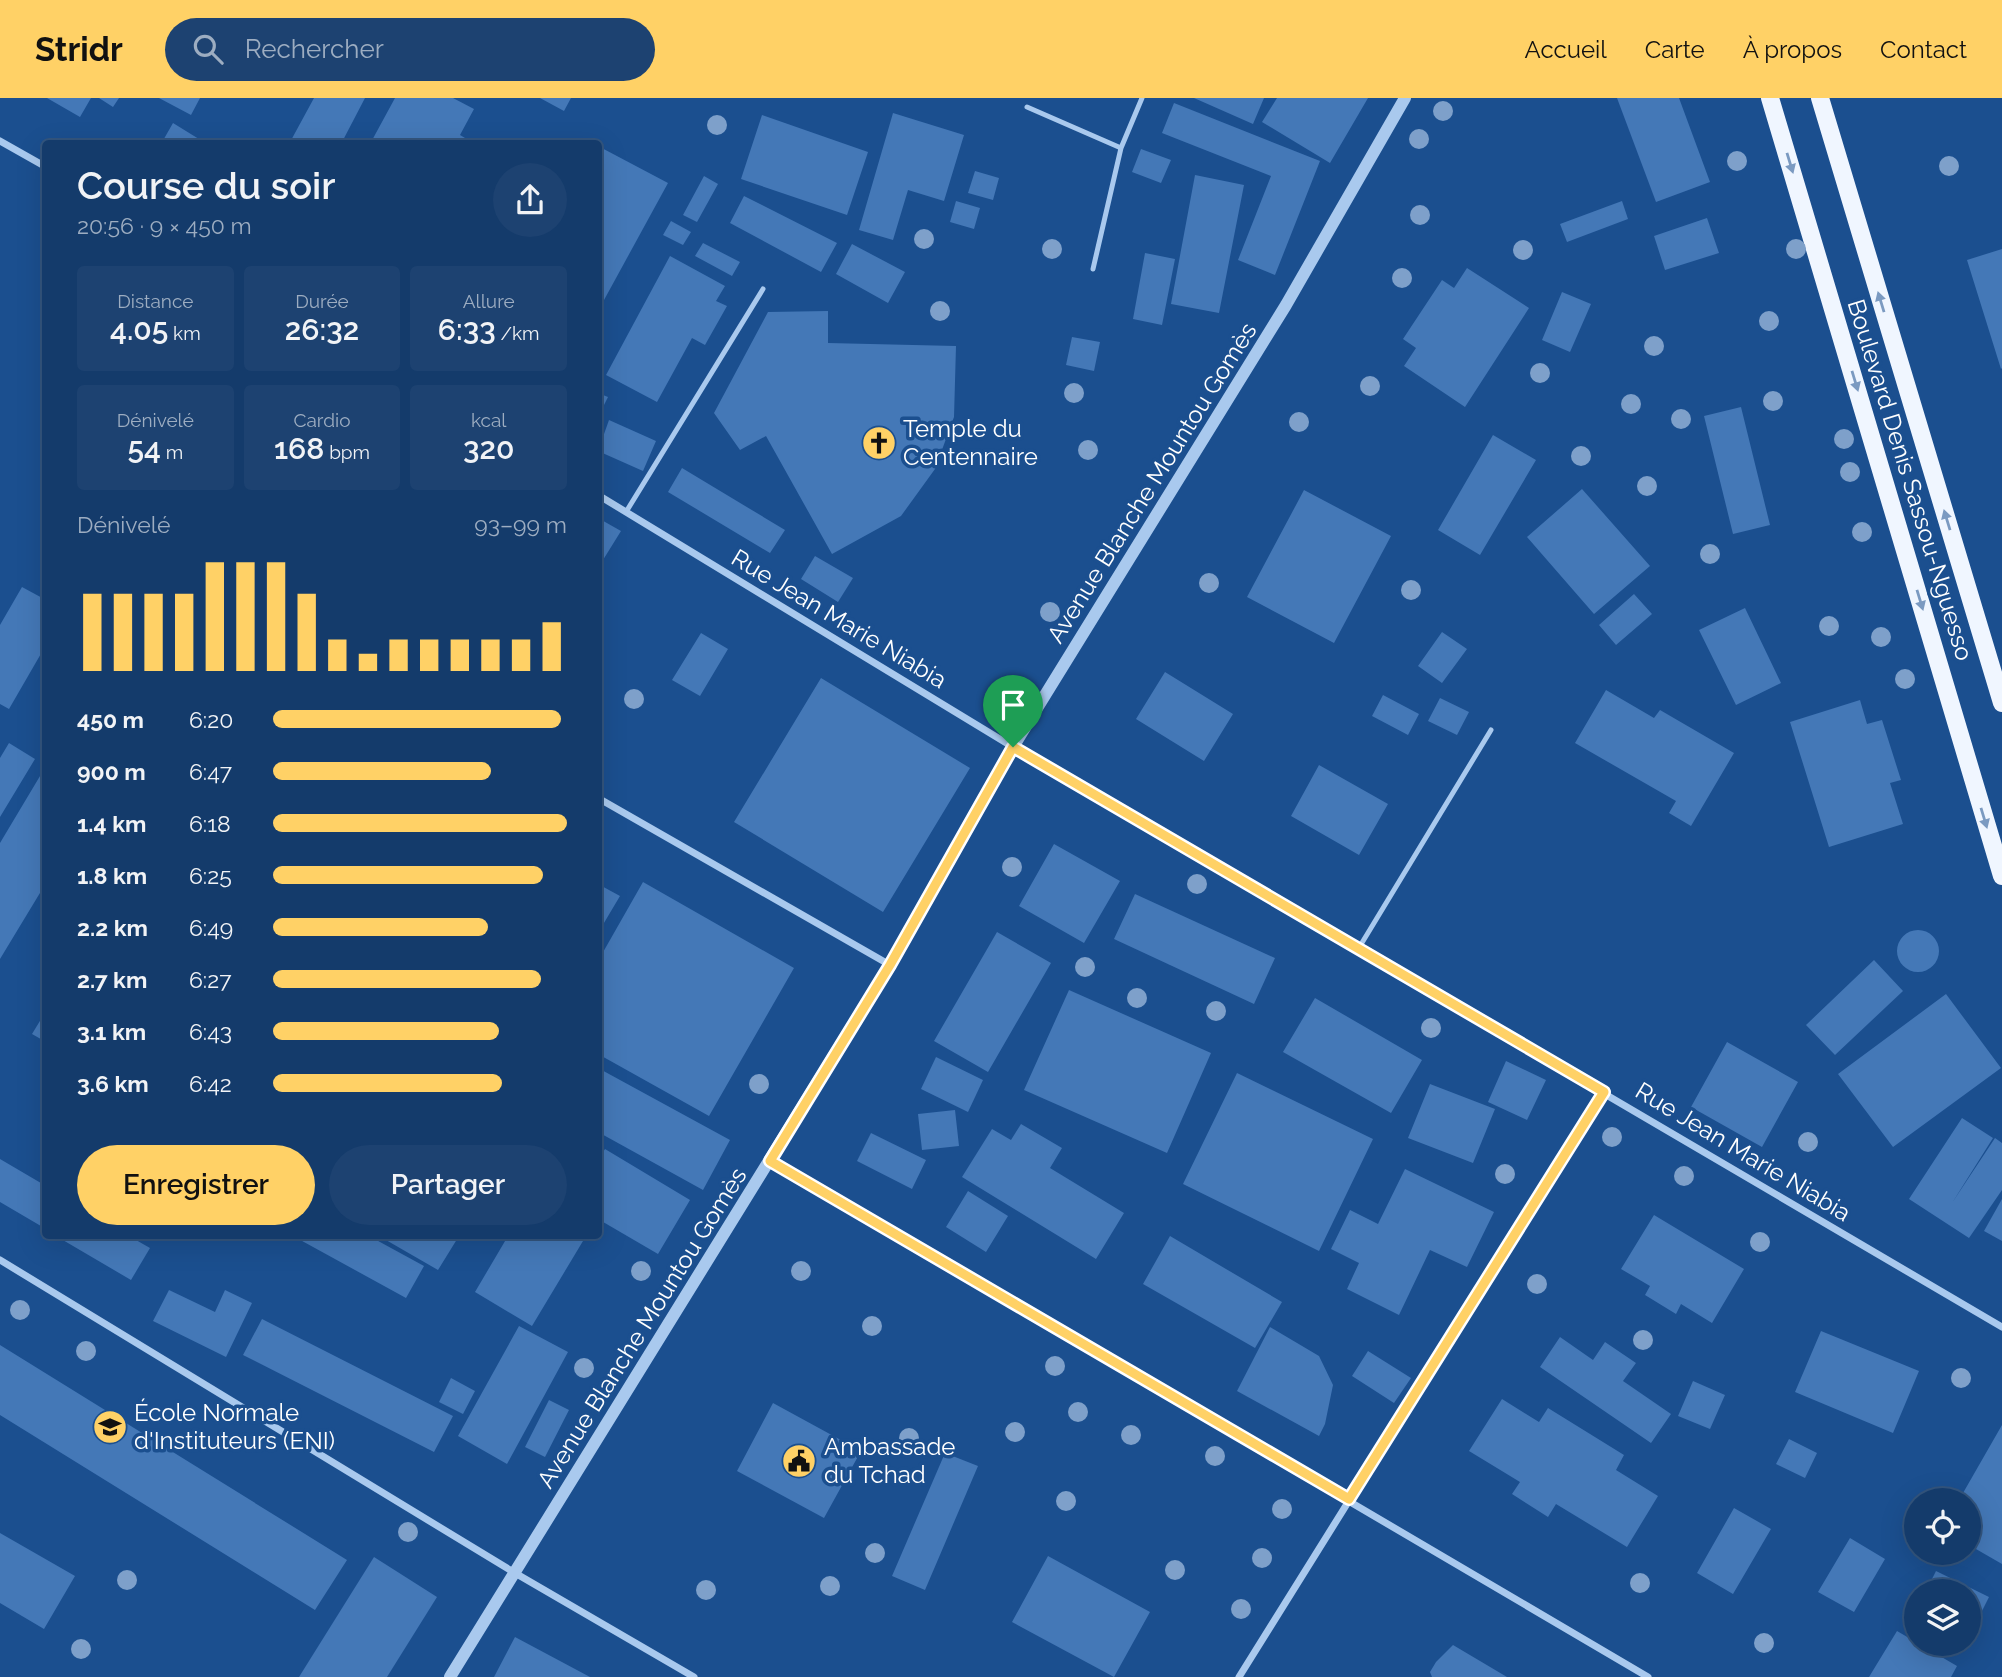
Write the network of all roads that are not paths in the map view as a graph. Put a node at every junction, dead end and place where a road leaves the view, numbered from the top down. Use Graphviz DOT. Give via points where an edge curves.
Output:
graph roads {
  1 [pos="1142,98"];
  2 [pos="1405,98"];
  3 [pos="1770,98"];
  4 [pos="1820,98"];
  5 [pos="1027,107"];
  6 [pos="0,141"];
  7 [pos="1121,148"];
  8 [pos="42,165"];
  9 [pos="1093,269"];
  10 [pos="763,289"];
  11 [pos="602,497"];
  12 [pos="626,512"];
  13 [pos="2002,703"];
  14 [pos="1491,730"];
  15 [pos="1013,747"];
  16 [pos="602,800"];
  17 [pos="2002,876"];
  18 [pos="1357,951"];
  19 [pos="890,965"];
  20 [pos="1604,1092"];
  21 [pos="770,1161"];
  22 [pos="0,1260"];
  23 [pos="2002,1327"];
  24 [pos="1349,1499"];
  25 [pos="515,1573"];
  26 [pos="450,1677"];
  27 [pos="694,1677"];
  28 [pos="1239,1677"];
  29 [pos="1648,1677"];
  1 -- 7 [label="lane"];
  2 -- 15 [label="street, Avenue Blanche Mountou Gomès" via="1286,305"];
  3 -- 17 [label="main road, Boulevard Denis Sassou-Nguesso, one-way"];
  13 -- 4 [label="main road, Boulevard Denis Sassou-Nguesso, one-way"];
  5 -- 7 [label="lane"];
  6 -- 8 [label="street"];
  7 -- 9 [label="lane"];
  10 -- 12 [label="lane"];
  11 -- 12 [label="street, Rue Jean Marie Niabia"];
  12 -- 15 [label="street, Rue Jean Marie Niabia"];
  14 -- 18 [label="lane"];
  15 -- 18 [label="street, Rue Jean Marie Niabia"];
  15 -- 19 [label="street, Avenue Blanche Mountou Gomès"];
  16 -- 19 [label="street"];
  18 -- 20 [label="street, Rue Jean Marie Niabia"];
  19 -- 21 [label="street, Avenue Blanche Mountou Gomès"];
  20 -- 23 [label="street, Rue Jean Marie Niabia"];
  20 -- 24 [label="street"];
  21 -- 24 [label="street"];
  21 -- 25 [label="street, Avenue Blanche Mountou Gomès"];
  22 -- 25 [label="street"];
  24 -- 28 [label="street"];
  24 -- 29 [label="street"];
  25 -- 26 [label="street, Avenue Blanche Mountou Gomès"];
  25 -- 27 [label="street"];
}
